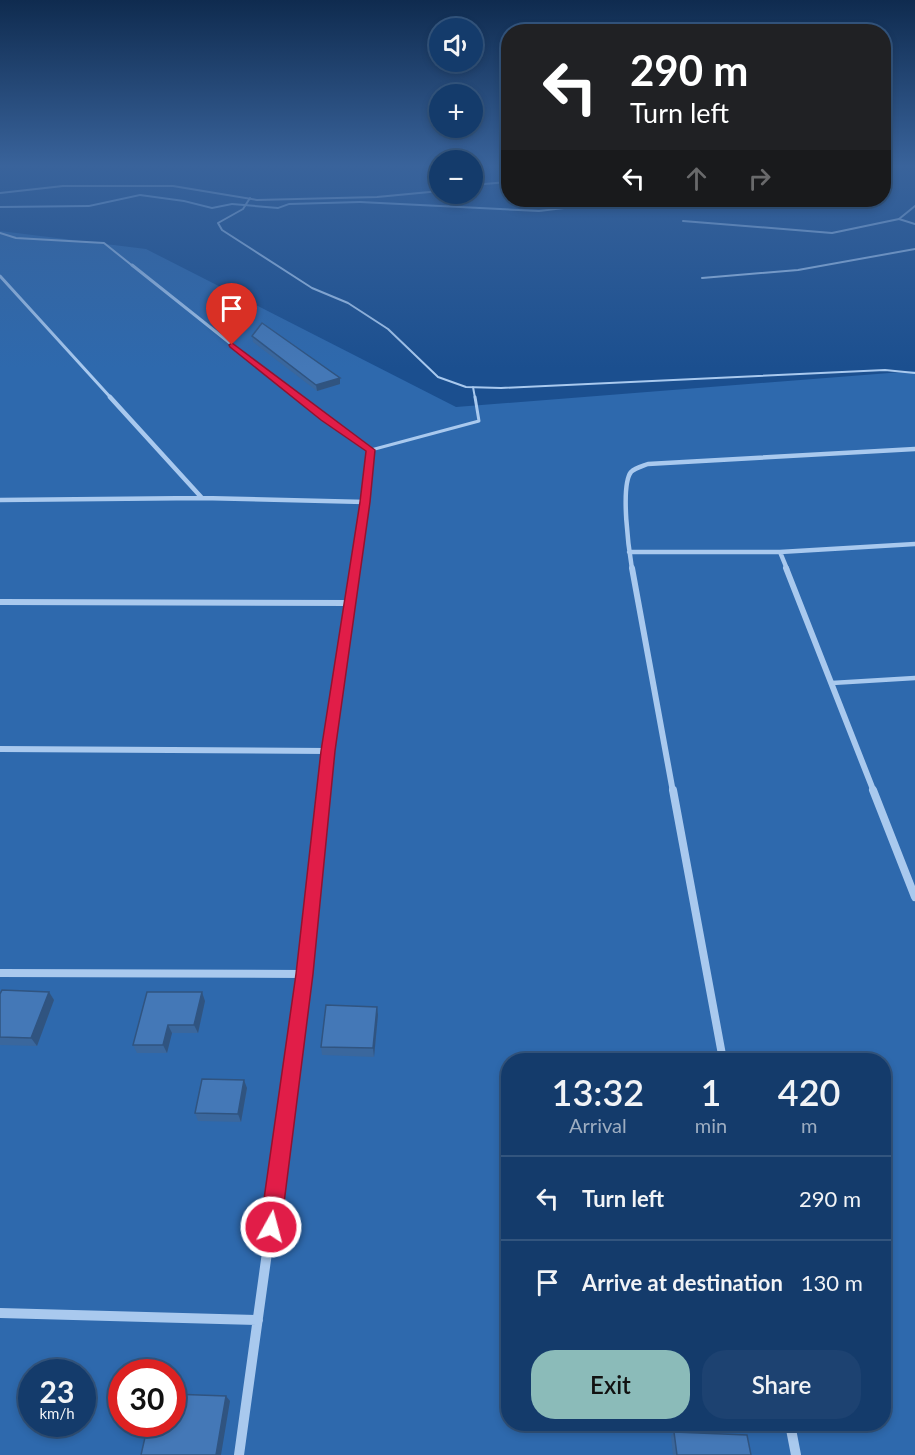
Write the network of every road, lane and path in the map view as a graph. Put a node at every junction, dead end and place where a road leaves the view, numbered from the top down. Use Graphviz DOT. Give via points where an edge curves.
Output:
graph roads {
  1 [pos="225,232"];
  2 [pos="800,232"];
  3 [pos="833,232"];
  4 [pos="0,233"];
  5 [pos="915,249"];
  6 [pos="0,276"];
  7 [pos="702,278"];
  8 [pos="915,373"];
  9 [pos="473,387"];
  10 [pos="915,449"];
  11 [pos="370,450"];
  12 [pos="202,498"];
  13 [pos="0,500"];
  14 [pos="365,502"];
  15 [pos="915,544"];
  16 [pos="629,552"];
  17 [pos="780,552"];
  18 [pos="0,602"];
  19 [pos="350,603"];
  20 [pos="915,678"];
  21 [pos="832,683"];
  22 [pos="0,749"];
  23 [pos="328,751"];
  24 [pos="915,897"];
  25 [pos="0,973"];
  26 [pos="305,974"];
  27 [pos="722,1053"];
  28 [pos="0,1313"];
  29 [pos="258,1320"];
  30 [pos="791,1431"];
  31 [pos="239,1455"];
  32 [pos="796,1455"];
  1 -- 9 [label="lane" via="312,288 348,303 388,329 438,377"];
  2 -- 3 [label="street"];
  4 -- 11 [label="street" via="15,238 104,243"];
  5 -- 7 [label="lane" via="798,270"];
  6 -- 12 [label="street"];
  8 -- 9 [label="lane" via="885,370"];
  9 -- 11 [label="lane" via="479,421"];
  10 -- 16 [label="street" via="648,464 632,471 626,483"];
  11 -- 14 [label="street"];
  12 -- 13 [label="street"];
  12 -- 14 [label="street"];
  14 -- 19 [label="street"];
  15 -- 17 [label="street"];
  16 -- 17 [label="street"];
  16 -- 27 [label="street"];
  17 -- 21 [label="street"];
  18 -- 19 [label="street"];
  19 -- 23 [label="street"];
  20 -- 21 [label="lane"];
  21 -- 24 [label="street"];
  22 -- 23 [label="street"];
  23 -- 26 [label="street"];
  25 -- 26 [label="street"];
  26 -- 29 [label="street"];
  28 -- 29 [label="street"];
  29 -- 31 [label="street"];
  30 -- 32 [label="street"];
}
